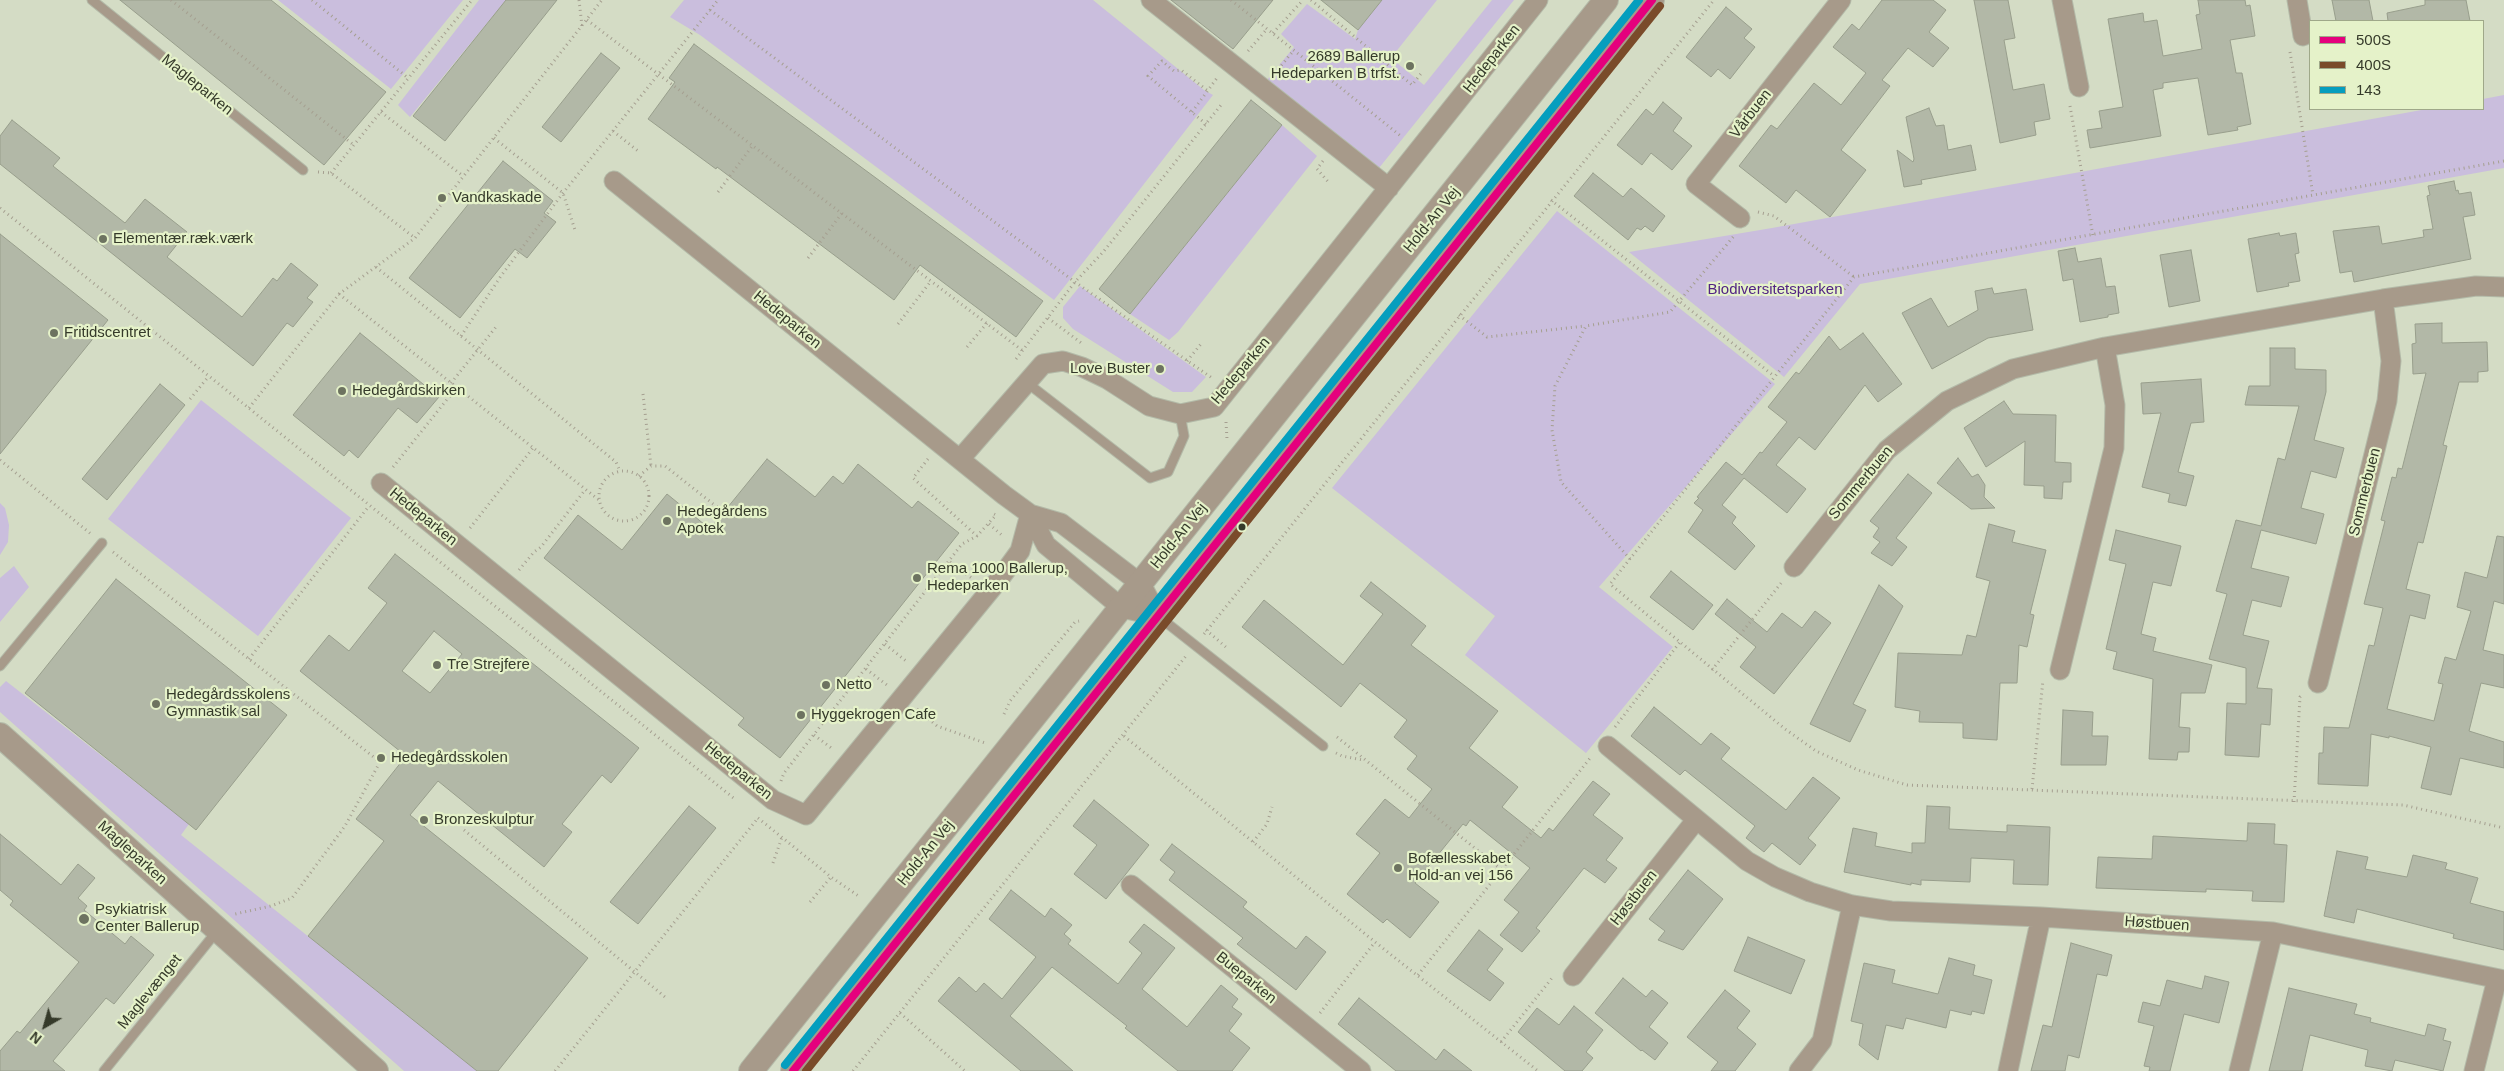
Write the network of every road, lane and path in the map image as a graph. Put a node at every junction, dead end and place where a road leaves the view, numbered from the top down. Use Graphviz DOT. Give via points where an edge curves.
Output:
graph roads {
  1 [pos="92,0"];
  2 [pos="171,0"];
  3 [pos="312,0"];
  4 [pos="472,0"];
  5 [pos="579,0"];
  6 [pos="602,0"];
  7 [pos="718,0"];
  8 [pos="1152,0"];
  9 [pos="1231,0"];
  10 [pos="1303,0"];
  11 [pos="1311,0"];
  12 [pos="1538,0"];
  13 [pos="1606,0"];
  14 [pos="1652,0"];
  15 [pos="1714,0"];
  16 [pos="1841,0"];
  17 [pos="2062,0"];
  18 [pos="2297,0"];
  19 [pos="710,10"];
  20 [pos="587,20"];
  21 [pos="582,26"];
  22 [pos="1267,29"];
  23 [pos="1273,33"];
  24 [pos="2303,36"];
  25 [pos="1294,50"];
  26 [pos="1235,68"];
  27 [pos="1423,71"];
  28 [pos="659,74"];
  29 [pos="408,78"];
  30 [pos="2078,87"];
  31 [pos="1262,88"];
  32 [pos="1221,105"];
  33 [pos="381,112"];
  34 [pos="1192,112"];
  35 [pos="1206,124"];
  36 [pos="613,131"];
  37 [pos="494,138"];
  38 [pos="753,145"];
  39 [pos="355,146"];
  40 [pos="1420,150"];
  41 [pos="638,151"];
  42 [pos="2504,161"];
  43 [pos="1320,165"];
  44 [pos="302,170"];
  45 [pos="331,173"];
  46 [pos="464,176"];
  47 [pos="614,181"];
  48 [pos="1330,184"];
  49 [pos="1389,188"];
  50 [pos="718,192"];
  51 [pos="563,193"];
  52 [pos="2313,195"];
  53 [pos="1551,200"];
  54 [pos="0,208"];
  55 [pos="842,213"];
  56 [pos="1740,218"];
  57 [pos="574,230"];
  58 [pos="2093,236"];
  59 [pos="415,238"];
  60 [pos="808,258"];
  61 [pos="376,267"];
  62 [pos="1854,277"];
  63 [pos="931,281"];
  64 [pos="1075,282"];
  65 [pos="2504,287"];
  66 [pos="339,294"];
  67 [pos="2383,299"];
  68 [pos="1681,301"];
  69 [pos="1459,315"];
  70 [pos="1048,318"];
  71 [pos="987,323"];
  72 [pos="898,324"];
  73 [pos="1586,326"];
  74 [pos="496,327"];
  75 [pos="461,336"];
  76 [pos="1201,344"];
  77 [pos="967,347"];
  78 [pos="2105,347"];
  79 [pos="1089,348"];
  80 [pos="478,350"];
  81 [pos="1023,351"];
  82 [pos="1188,361"];
  83 [pos="1011,366"];
  84 [pos="209,376"];
  85 [pos="1774,376"];
  86 [pos="1026,382"];
  87 [pos="451,383"];
  88 [pos="1210,385"];
  89 [pos="456,387"];
  90 [pos="643,394"];
  91 [pos="190,399"];
  92 [pos="249,408"];
  93 [pos="1180,414"];
  94 [pos="533,448"];
  95 [pos="960,459"];
  96 [pos="0,460"];
  97 [pos="927,460"];
  98 [pos="651,466"];
  99 [pos="620,471"];
  100 [pos="639,476"];
  101 [pos="381,482"];
  102 [pos="585,490"];
  103 [pos="360,498"];
  104 [pos="599,500"];
  105 [pos="369,506"];
  106 [pos="717,507"];
  107 [pos="1030,514"];
  108 [pos="988,524"];
  109 [pos="977,536"];
  110 [pos="102,543"];
  111 [pos="457,544"];
  112 [pos="528,559"];
  113 [pos="1630,559"];
  114 [pos="950,562"];
  115 [pos="1794,566"];
  116 [pos="969,576"];
  117 [pos="1141,584"];
  118 [pos="1122,608"];
  119 [pos="1158,616"];
  120 [pos="1206,630"];
  121 [pos="1680,642"];
  122 [pos="885,644"];
  123 [pos="1195,646"];
  124 [pos="1229,649"];
  125 [pos="902,657"];
  126 [pos="249,659"];
  127 [pos="0,666"];
  128 [pos="1712,670"];
  129 [pos="2060,670"];
  130 [pos="2318,684"];
  131 [pos="953,733"];
  132 [pos="0,735"];
  133 [pos="1334,735"];
  134 [pos="1124,736"];
  135 [pos="1609,740"];
  136 [pos="989,745"];
  137 [pos="1323,746"];
  138 [pos="1592,756"];
  139 [pos="1364,760"];
  140 [pos="2032,788"];
  141 [pos="773,800"];
  142 [pos="2294,802"];
  143 [pos="743,805"];
  144 [pos="1272,807"];
  145 [pos="750,812"];
  146 [pos="758,818"];
  147 [pos="1696,820"];
  148 [pos="2504,828"];
  149 [pos="464,830"];
  150 [pos="782,837"];
  151 [pos="1253,842"];
  152 [pos="773,863"];
  153 [pos="1502,870"];
  154 [pos="831,877"];
  155 [pos="1131,886"];
  156 [pos="810,902"];
  157 [pos="1852,905"];
  158 [pos="880,910"];
  159 [pos="2040,916"];
  160 [pos="218,930"];
  161 [pos="2273,932"];
  162 [pos="1376,942"];
  163 [pos="635,972"];
  164 [pos="1418,975"];
  165 [pos="1572,976"];
  166 [pos="2500,980"];
  167 [pos="665,997"];
  168 [pos="900,1012"];
  169 [pos="1308,1028"];
  170 [pos="1501,1042"];
  171 [pos="104,1071"];
  172 [pos="376,1071"];
  173 [pos="555,1071"];
  174 [pos="751,1071"];
  175 [pos="793,1071"];
  176 [pos="853,1071"];
  177 [pos="965,1071"];
  178 [pos="1361,1071"];
  179 [pos="1538,1071"];
  180 [pos="1799,1071"];
  181 [pos="2008,1071"];
  182 [pos="2239,1071"];
  183 [pos="2474,1071"];
  1 -- 44 [label="lane, Magleparken"];
  2 -- 39 [label="path"];
  3 -- 29 [label="path"];
  4 -- 29 [label="path"];
  5 -- 21 [label="path"];
  6 -- 20 [label="path"];
  7 -- 19 [label="path"];
  8 -- 26 [label="street"];
  9 -- 22 [label="path"];
  10 -- 23 [label="path"];
  11 -- 27 [label="path" via="1412,85"];
  12 -- 40 [label="street, Hedeparken"];
  13 -- 117 [label="street, Hold-An Vej"];
  14 -- 119 [label="street"];
  15 -- 53 [label="path"];
  16 -- 56 [label="street, Vårbuen" via="1696,184"];
  17 -- 30 [label="street"];
  18 -- 24 [label="street"];
  19 -- 28 [label="path"];
  19 -- 64 [label="path"];
  20 -- 21 [label="path"];
  20 -- 28 [label="path"];
  21 -- 37 [label="path"];
  22 -- 23 [label="path"];
  22 -- 26 [label="path"];
  23 -- 25 [label="path"];
  24 -- 52 [label="path" via="2290,49"];
  25 -- 31 [label="path"];
  25 -- 40 [label="path"];
  26 -- 31 [label="street"];
  28 -- 36 [label="path"];
  28 -- 38 [label="path"];
  29 -- 33 [label="path"];
  30 -- 58 [label="path" via="2069,99"];
  31 -- 49 [label="street"];
  32 -- 35 [label="path"];
  33 -- 39 [label="path"];
  33 -- 46 [label="path"];
  34 -- 34 [label="path" via="1148,76 1162,61 1174,71 1181,70 1206,93"];
  34 -- 35 [label="path"];
  35 -- 64 [label="path" via="1104,252"];
  36 -- 41 [label="path"];
  36 -- 51 [label="path"];
  37 -- 46 [label="path"];
  37 -- 51 [label="path"];
  38 -- 50 [label="path"];
  38 -- 55 [label="path"];
  39 -- 45 [label="path"];
  40 -- 49 [label="street, Hedeparken"];
  42 -- 52 [label="path"];
  43 -- 48 [label="path" via="1318,169"];
  44 -- 45 [label="path"];
  45 -- 59 [label="path"];
  46 -- 59 [label="path"];
  47 -- 95 [label="street, Hedeparken"];
  49 -- 93 [label="street, Hedeparken" via="1214,407"];
  51 -- 57 [label="path"];
  51 -- 75 [label="path"];
  52 -- 58 [label="path"];
  53 -- 68 [label="path"];
  53 -- 69 [label="path"];
  54 -- 84 [label="path"];
  55 -- 60 [label="path"];
  55 -- 63 [label="path"];
  56 -- 62 [label="path" via="1760,212 1774,216"];
  56 -- 68 [label="path" via="1736,234"];
  58 -- 62 [label="path"];
  59 -- 61 [label="path"];
  61 -- 66 [label="path"];
  61 -- 75 [label="path"];
  62 -- 85 [label="path"];
  63 -- 71 [label="path"];
  63 -- 72 [label="path"];
  64 -- 70 [label="path"];
  64 -- 82 [label="path"];
  65 -- 67 [label="street, Sommerbuen" via="2476,286"];
  66 -- 87 [label="path"];
  66 -- 92 [label="path"];
  67 -- 78 [label="street, Sommerbuen"];
  67 -- 130 [label="street, Sommerbuen" via="2391,361 2387,401"];
  68 -- 73 [label="path" via="1670,312"];
  68 -- 85 [label="path"];
  69 -- 73 [label="path" via="1487,337"];
  69 -- 120 [label="path"];
  70 -- 79 [label="path"];
  70 -- 81 [label="path"];
  71 -- 77 [label="path"];
  71 -- 81 [label="path"];
  73 -- 113 [label="path" via="1555,386 1552,430 1561,482"];
  74 -- 80 [label="path"];
  75 -- 80 [label="path"];
  76 -- 82 [label="path"];
  78 -- 115 [label="street, Sommerbuen" via="2013,369 1947,401 1887,450"];
  78 -- 129 [label="street" via="2116,405 2114,448"];
  80 -- 87 [label="path"];
  80 -- 99 [label="path" via="616,462"];
  81 -- 83 [label="path"];
  82 -- 88 [label="path" via="1214,380"];
  84 -- 91 [label="path"];
  84 -- 92 [label="path"];
  85 -- 113 [label="path"];
  86 -- 93 [label="street, Hedeparken" via="1043,364 1063,360 1107,379 1149,406"];
  86 -- 93 [label="lane" via="1150,478 1168,472 1184,436"];
  86 -- 95 [label="street, Hedeparken"];
  87 -- 89 [label="path"];
  89 -- 94 [label="path"];
  89 -- 101 [label="path"];
  90 -- 98 [label="path"];
  92 -- 103 [label="path"];
  94 -- 102 [label="path"];
  94 -- 111 [label="path"];
  95 -- 107 [label="street, Hedeparken"];
  96 -- 110 [label="path"];
  97 -- 109 [label="path" via="912,478"];
  98 -- 100 [label="path"];
  98 -- 106 [label="path" via="665,466"];
  99 -- 100 [label="path"];
  99 -- 104 [label="path" via="603,481"];
  100 -- 104 [label="path" via="649,492 644,511 637,518 628,522 609,517"];
  101 -- 103 [label="path"];
  101 -- 111 [label="street, Hedeparken"];
  102 -- 104 [label="path"];
  102 -- 112 [label="path"];
  103 -- 105 [label="path"];
  105 -- 126 [label="path"];
  105 -- 143 [label="path"];
  107 -- 117 [label="street, Hedeparken" via="1062,523"];
  107 -- 118 [label="street, Hedeparken" via="1046,545"];
  107 -- 141 [label="street, Hedeparken" via="1020,551 1001,577 806,815"];
  108 -- 109 [label="path"];
  109 -- 114 [label="path" via="962,544"];
  110 -- 126 [label="path"];
  110 -- 127 [label="lane"];
  111 -- 141 [label="street, Hedeparken"];
  113 -- 121 [label="path" via="1610,584"];
  114 -- 116 [label="path"];
  114 -- 122 [label="path"];
  115 -- 128 [label="path"];
  117 -- 118 [label="street, Hold-An Vej"];
  117 -- 119 [label="street, Hedeparken"];
  118 -- 119 [label="street, Hedeparken"];
  118 -- 158 [label="street, Hold-An Vej"];
  119 -- 123 [label="lane"];
  119 -- 175 [label="street"];
  120 -- 123 [label="path"];
  120 -- 124 [label="path"];
  121 -- 128 [label="path"];
  121 -- 135 [label="path"];
  122 -- 125 [label="path"];
  122 -- 141 [label="path" via="784,773"];
  123 -- 134 [label="path"];
  123 -- 137 [label="lane"];
  126 -- 160 [label="path" via="380,762 345,826 292,898 229,916"];
  128 -- 140 [label="path" via="1816,752 1858,770 1908,785"];
  129 -- 140 [label="path" via="2042,680"];
  130 -- 142 [label="path" via="2300,697"];
  131 -- 136 [label="path"];
  132 -- 160 [label="street, Magleparken"];
  133 -- 139 [label="path"];
  134 -- 151 [label="path"];
  134 -- 168 [label="path"];
  135 -- 147 [label="street, Høstbuen"];
  137 -- 139 [label="path" via="1342,756"];
  138 -- 153 [label="path"];
  139 -- 153 [label="path"];
  140 -- 142 [label="path"];
  141 -- 146 [label="path"];
  142 -- 148 [label="path" via="2403,806"];
  144 -- 151 [label="path" via="1267,824"];
  145 -- 146 [label="path"];
  146 -- 150 [label="path"];
  146 -- 163 [label="path"];
  147 -- 157 [label="street, Høstbuen" via="1747,861 1775,877"];
  147 -- 165 [label="street, Høstbuen"];
  149 -- 163 [label="path"];
  150 -- 152 [label="path"];
  150 -- 154 [label="path"];
  151 -- 162 [label="path"];
  153 -- 164 [label="path"];
  154 -- 156 [label="path"];
  154 -- 158 [label="path"];
  155 -- 169 [label="street, Bueparken"];
  157 -- 159 [label="street, Høstbuen" via="1891,911"];
  157 -- 180 [label="street" via="1822,1041"];
  158 -- 174 [label="street, Hold-An Vej"];
  159 -- 161 [label="street, Høstbuen"];
  159 -- 181 [label="street"];
  160 -- 171 [label="lane, Maglevænget"];
  160 -- 172 [label="street, Magleparken"];
  161 -- 166 [label="street, Høstbuen"];
  161 -- 182 [label="street"];
  162 -- 164 [label="path"];
  162 -- 169 [label="path"];
  163 -- 167 [label="path"];
  163 -- 173 [label="path"];
  164 -- 170 [label="path"];
  165 -- 170 [label="path" via="1559,970"];
  166 -- 183 [label="street, Høstbuen"];
  168 -- 176 [label="path"];
  168 -- 177 [label="path"];
  169 -- 178 [label="street, Bueparken"];
  170 -- 179 [label="path"];
}
